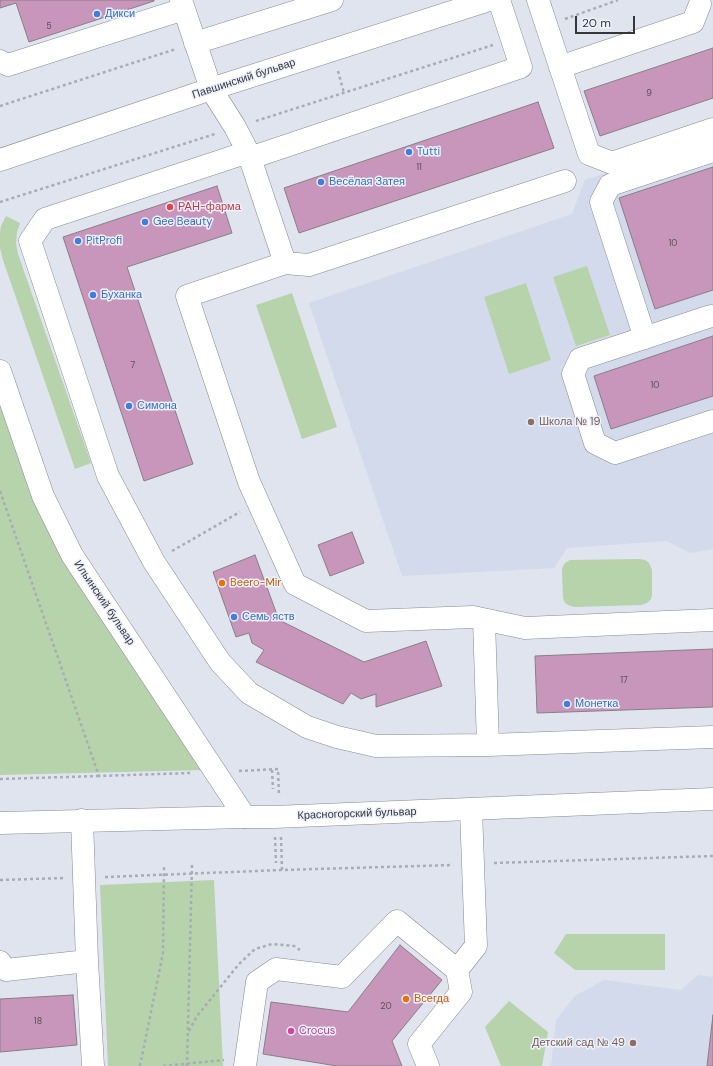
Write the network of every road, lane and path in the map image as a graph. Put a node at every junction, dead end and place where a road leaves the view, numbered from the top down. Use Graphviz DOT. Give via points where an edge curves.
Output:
graph roads {
  1 [pos="332,0"];
  2 [pos="489,0"];
  3 [pos="499,0"];
  4 [pos="538,0"];
  5 [pos="618,0"];
  6 [pos="183,4"];
  7 [pos="700,4"];
  8 [pos="546,26"];
  9 [pos="512,40"];
  10 [pos="195,43"];
  11 [pos="0,61"];
  12 [pos="560,67"];
  13 [pos="338,71"];
  14 [pos="211,89"];
  15 [pos="344,92"];
  16 [pos="0,106"];
  17 [pos="235,127"];
  18 [pos="713,129"];
  19 [pos="713,151"];
  20 [pos="249,155"];
  21 [pos="0,160"];
  22 [pos="566,181"];
  23 [pos="0,202"];
  24 [pos="286,263"];
  25 [pos="711,316"];
  26 [pos="645,338"];
  27 [pos="0,371"];
  28 [pos="713,421"];
  29 [pos="0,491"];
  30 [pos="258,502"];
  31 [pos="154,562"];
  32 [pos="484,620"];
  33 [pos="713,620"];
  34 [pos="713,737"];
  35 [pos="488,745"];
  36 [pos="272,770"];
  37 [pos="237,771"];
  38 [pos="193,773"];
  39 [pos="99,776"];
  40 [pos="0,779"];
  41 [pos="273,789"];
  42 [pos="713,799"];
  43 [pos="471,810"];
  44 [pos="245,817"];
  45 [pos="280,817"];
  46 [pos="82,820"];
  47 [pos="0,823"];
  48 [pos="274,838"];
  49 [pos="713,856"];
  50 [pos="276,863"];
  51 [pos="472,864"];
  52 [pos="192,865"];
  53 [pos="164,867"];
  54 [pos="282,870"];
  55 [pos="164,874"];
  56 [pos="192,874"];
  57 [pos="84,877"];
  58 [pos="0,880"];
  59 [pos="87,961"];
  60 [pos="0,962"];
  61 [pos="457,970"];
  62 [pos="245,1062"];
  63 [pos="187,1065"];
  64 [pos="93,1066"];
  65 [pos="140,1066"];
  66 [pos="163,1066"];
  67 [pos="428,1066"];
  1 -- 10 [label="street"];
  2 -- 14 [label="street, Павшинский бульвар"];
  3 -- 9 [label="street"];
  4 -- 8 [label="street"];
  5 -- 8 [label="path"];
  6 -- 10 [label="street"];
  6 -- 11 [label="street" via="8,65"];
  7 -- 12 [label="street" via="693,22"];
  8 -- 12 [label="street"];
  9 -- 15 [label="path"];
  9 -- 20 [label="street" via="521,67"];
  10 -- 14 [label="street"];
  10 -- 16 [label="path"];
  12 -- 18 [label="street" via="589,154 612,163"];
  13 -- 15 [label="path"];
  14 -- 17 [label="street"];
  14 -- 21 [label="street, Павшинский бульвар"];
  15 -- 17 [label="path"];
  17 -- 20 [label="street"];
  17 -- 23 [label="path"];
  19 -- 26 [label="street" via="610,185 601,202"];
  20 -- 24 [label="street"];
  20 -- 31 [label="street" via="45,219 30,241 108,476"];
  22 -- 24 [label="street" via="309,264"];
  24 -- 30 [label="street" via="187,296"];
  25 -- 26 [label="street"];
  26 -- 28 [label="street" via="580,359 573,374 595,443 615,453"];
  27 -- 44 [label="street, Ильинский бульвар" via="43,496 72,555"];
  29 -- 39 [label="path"];
  30 -- 31 [label="path"];
  30 -- 32 [label="street" via="295,584 366,621 473,617"];
  31 -- 35 [label="street" via="220,662 249,693 307,727 376,746"];
  32 -- 33 [label="street" via="525,628"];
  32 -- 35 [label="street"];
  34 -- 35 [label="street"];
  36 -- 37 [label="path"];
  36 -- 41 [label="path"];
  36 -- 45 [label="path" via="278,769"];
  38 -- 39 [label="path"];
  39 -- 40 [label="path"];
  42 -- 43 [label="street, Красногорский бульвар"];
  43 -- 45 [label="street, Красногорский бульвар"];
  43 -- 51 [label="street"];
  44 -- 45 [label="street, Красногорский бульвар"];
  44 -- 46 [label="street, Красногорский бульвар"];
  45 -- 54 [label="path"];
  46 -- 47 [label="street, Красногорский бульвар"];
  46 -- 57 [label="street"];
  48 -- 50 [label="path"];
  49 -- 51 [label="path"];
  51 -- 54 [label="path"];
  51 -- 61 [label="street" via="476,946"];
  52 -- 56 [label="path"];
  53 -- 55 [label="path"];
  54 -- 56 [label="path"];
  55 -- 56 [label="path"];
  55 -- 57 [label="path"];
  55 -- 65 [label="path" via="163,953"];
  56 -- 63 [label="path"];
  57 -- 58 [label="path"];
  57 -- 59 [label="street"];
  59 -- 60 [label="street" via="6,970"];
  59 -- 64 [label="street"];
  61 -- 62 [label="street" via="397,921 342,977 276,969 257,982"];
  61 -- 67 [label="street" via="461,992 419,1044"];
  62 -- 63 [label="path"];
  63 -- 66 [label="path"];
}
